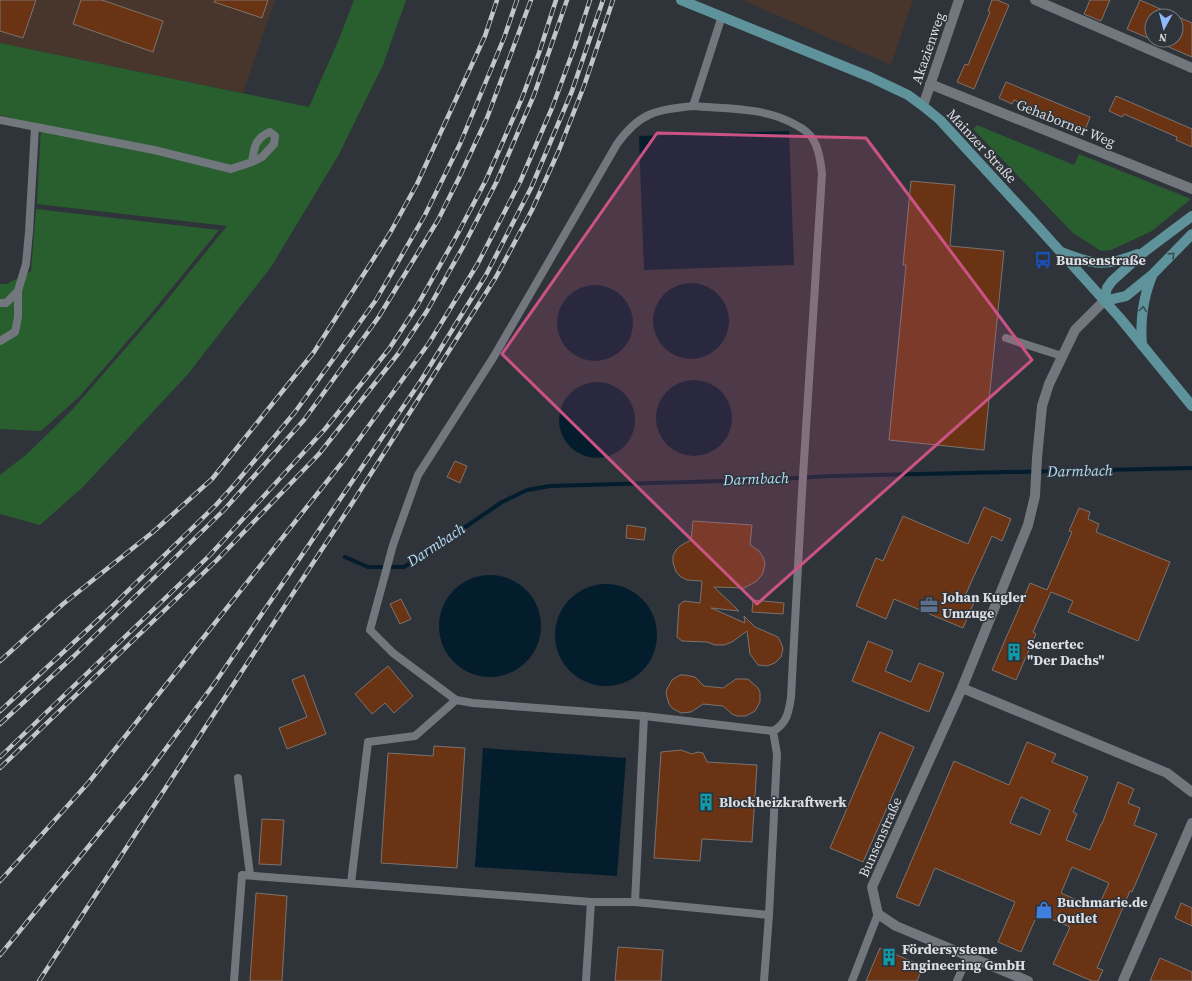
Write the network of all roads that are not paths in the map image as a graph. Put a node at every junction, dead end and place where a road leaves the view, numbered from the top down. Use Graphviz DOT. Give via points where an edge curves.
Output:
graph roads {
  1 [pos="682,0"];
  2 [pos="959,0"];
  3 [pos="1036,0"];
  4 [pos="722,16"];
  5 [pos="1192,68"];
  6 [pos="930,84"];
  7 [pos="693,106"];
  8 [pos="923,106"];
  9 [pos="0,120"];
  10 [pos="35,127"];
  11 [pos="252,162"];
  12 [pos="1192,189"];
  13 [pos="1192,216"];
  14 [pos="1192,234"];
  15 [pos="1060,251"];
  16 [pos="1144,252"];
  17 [pos="1152,275"];
  18 [pos="18,291"];
  19 [pos="1104,301"];
  20 [pos="0,303"];
  21 [pos="1006,338"];
  22 [pos="0,341"];
  23 [pos="1142,345"];
  24 [pos="1062,356"];
  25 [pos="1192,406"];
  26 [pos="962,688"];
  27 [pos="456,700"];
  28 [pos="644,716"];
  29 [pos="773,731"];
  30 [pos="238,778"];
  31 [pos="1192,792"];
  32 [pos="1192,823"];
  33 [pos="250,875"];
  34 [pos="350,883"];
  35 [pos="591,902"];
  36 [pos="635,902"];
  37 [pos="878,914"];
  38 [pos="769,915"];
  39 [pos="968,956"];
  40 [pos="234,981"];
  41 [pos="586,981"];
  42 [pos="764,981"];
  43 [pos="852,981"];
  44 [pos="957,981"];
  45 [pos="1028,981"];
  46 [pos="1124,981"];
  1 -- 4 [label="main road, Mainzer Straße"];
  2 -- 6 [label="street, Akazienweg"];
  3 -- 5 [label="street"];
  4 -- 7 [label="lane"];
  4 -- 8 [label="main road, Mainzer Straße" via="870,77 908,95"];
  6 -- 8 [label="street, Akazienweg"];
  6 -- 12 [label="street, Gehaborner Weg"];
  7 -- 27 [label="lane" via="655,112 643,117 625,133 493,358 418,475 393,545 370,630 393,653"];
  7 -- 29 [label="lane" via="751,110 784,118 813,138 820,157 822,174 791,697 788,715 780,728"];
  8 -- 15 [label="main road, Mainzer Straße" via="946,126"];
  9 -- 10 [label="lane"];
  10 -- 11 [label="lane" via="154,150 231,169"];
  10 -- 18 [label="lane" via="26,264"];
  13 -- 16 [label="main road"];
  17 -- 14 [label="main road, one-way"];
  15 -- 16 [label="main road" via="1082,260 1104,263 1120,261"];
  15 -- 19 [label="main road, Mainzer Straße"];
  16 -- 19 [label="main road" via="1112,281 1107,288"];
  17 -- 19 [label="main road" via="1126,296"];
  23 -- 17 [label="main road, one-way" via="1144,302"];
  18 -- 20 [label="lane" via="6,303"];
  18 -- 22 [label="lane" via="15,332"];
  19 -- 23 [label="main road, Mainzer Straße"];
  19 -- 24 [label="street, Bunsenstraße" via="1075,330"];
  21 -- 24 [label="lane"];
  23 -- 25 [label="main road, Mainzer Straße"];
  24 -- 26 [label="street, Bunsenstraße" via="1042,406 1035,496 1028,525"];
  26 -- 31 [label="street" via="1167,773"];
  26 -- 37 [label="street, Bunsenstraße" via="872,887"];
  27 -- 28 [label="lane"];
  27 -- 34 [label="lane" via="415,736 368,742"];
  28 -- 29 [label="lane"];
  28 -- 36 [label="lane"];
  29 -- 38 [label="lane" via="777,754"];
  30 -- 33 [label="lane"];
  32 -- 46 [label="street"];
  33 -- 34 [label="lane"];
  33 -- 40 [label="lane" via="242,875"];
  34 -- 35 [label="lane"];
  35 -- 36 [label="lane"];
  35 -- 41 [label="lane"];
  36 -- 38 [label="lane"];
  37 -- 39 [label="street" via="896,926"];
  37 -- 43 [label="lane"];
  38 -- 42 [label="lane"];
  39 -- 44 [label="lane"];
  39 -- 45 [label="street"];
}
